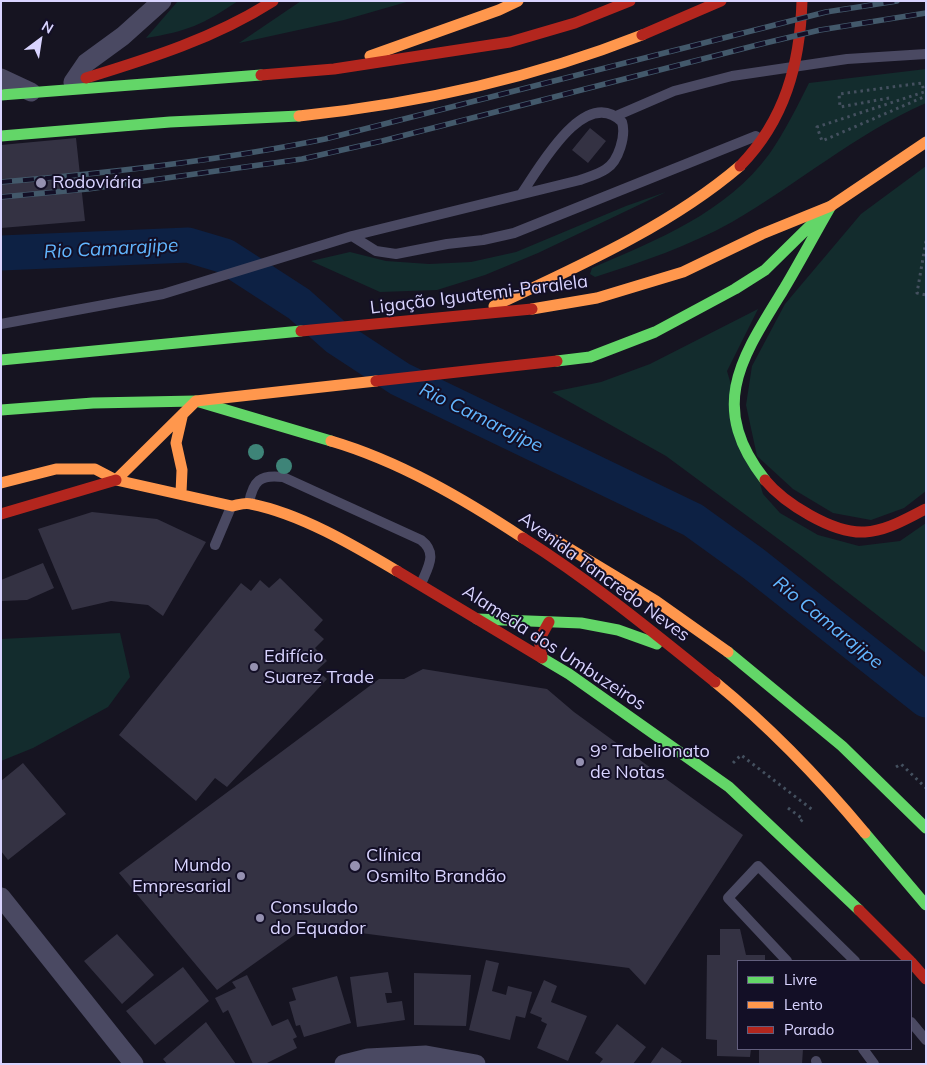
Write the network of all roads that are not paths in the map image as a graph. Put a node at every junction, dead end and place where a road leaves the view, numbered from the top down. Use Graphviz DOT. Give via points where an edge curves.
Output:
graph roads {
  1 [pos="162,1"];
  2 [pos="273,1"];
  3 [pos="518,1"];
  4 [pos="630,1"];
  5 [pos="721,1"];
  6 [pos="802,1"];
  7 [pos="926,54"];
  8 [pos="334,69"];
  9 [pos="1,78"];
  10 [pos="73,82"];
  11 [pos="34,93"];
  12 [pos="1,95"];
  13 [pos="616,116"];
  14 [pos="769,131"];
  15 [pos="1,136"];
  16 [pos="926,142"];
  17 [pos="522,193"];
  18 [pos="830,206"];
  19 [pos="352,236"];
  20 [pos="479,313"];
  21 [pos="1,324"];
  22 [pos="1,360"];
  23 [pos="196,401"];
  24 [pos="1,410"];
  25 [pos="182,417"];
  26 [pos="116,480"];
  27 [pos="1,483"];
  28 [pos="181,493"];
  29 [pos="249,503"];
  30 [pos="232,506"];
  31 [pos="926,509"];
  32 [pos="1,514"];
  33 [pos="488,515"];
  34 [pos="215,545"];
  35 [pos="421,584"];
  36 [pos="477,619"];
  37 [pos="549,622"];
  38 [pos="677,652"];
  39 [pos="542,657"];
  40 [pos="926,828"];
  41 [pos="1,897"];
  42 [pos="926,904"];
  43 [pos="786,960"];
  44 [pos="854,960"];
  45 [pos="908,960"];
  46 [pos="912,964"];
  47 [pos="926,979"];
  48 [pos="912,1023"];
  49 [pos="926,1040"];
  50 [pos="864,1050"];
  51 [pos="134,1064"];
  52 [pos="344,1064"];
  53 [pos="476,1064"];
  54 [pos="874,1064"];
  1 -- 10 [label="street" via="123,36 86,62"];
  2 -- 10 [label="main road" via="233,25 181,48"];
  3 -- 8 [label="main road"];
  4 -- 8 [label="main road" via="575,23 510,42"];
  5 -- 15 [label="main road" via="589,54 466,90 312,114"];
  6 -- 14 [label="main road" via="800,52 787,97"];
  7 -- 13 [label="lane" via="847,59 732,76 674,92"];
  8 -- 11 [label="main road"];
  9 -- 11 [label="street"];
  10 -- 11 [label="main road"];
  11 -- 12 [label="main road"];
  13 -- 17 [label="lane" via="600,111 568,130"];
  13 -- 17 [label="lane" via="622,122 624,133 617,155 608,169 580,180"];
  14 -- 19 [label="lane" via="514,233 396,254 376,251"];
  14 -- 20 [label="main road" via="741,165 714,187 661,220 557,276"];
  16 -- 18 [label="main road, Ligação Iguatemi-Paralela"];
  17 -- 19 [label="lane"];
  18 -- 20 [label="main road, Ligação Iguatemi-Paralela" via="683,272 643,286 547,308"];
  18 -- 23 [label="main road" via="765,270 735,289 655,332 590,357"];
  18 -- 31 [label="main road" via="785,287 761,322 736,379 733,402 744,448 757,473 774,490 795,507 832,524 865,532 898,523"];
  19 -- 21 [label="lane" via="162,294"];
  20 -- 22 [label="main road, Ligação Iguatemi-Paralela" via="314,332"];
  23 -- 24 [label="main road, Avenida Tancredo Neves" via="93,403"];
  23 -- 25 [label="main road"];
  23 -- 33 [label="main road, Avenida Tancredo Neves" via="351,447"];
  25 -- 26 [label="main road"];
  25 -- 28 [label="main road" via="176,443 182,470"];
  26 -- 27 [label="main road, Alameda dos Umbuzeiros" via="95,469 74,468 56,469"];
  26 -- 28 [label="main road, Alameda dos Umbuzeiros"];
  26 -- 32 [label="main road, Alameda dos Umbuzeiros"];
  28 -- 30 [label="main road, Alameda dos Umbuzeiros"];
  29 -- 30 [label="main road, Alameda dos Umbuzeiros"];
  29 -- 35 [label="main road, Alameda dos Umbuzeiros" via="304,522"];
  29 -- 35 [label="lane" via="254,485 262,478 283,477 421,540 432,553"];
  30 -- 34 [label="lane"];
  33 -- 38 [label="main road, Avenida Tancredo Neves" via="562,563"];
  33 -- 40 [label="main road" via="542,534 598,564 689,622 761,676 847,751"];
  35 -- 36 [label="main road, Alameda dos Umbuzeiros"];
  36 -- 37 [label="main road"];
  36 -- 39 [label="main road, Alameda dos Umbuzeiros"];
  37 -- 38 [label="main road" via="581,623 618,630"];
  37 -- 39 [label="main road" via="539,640"];
  38 -- 42 [label="main road, Avenida Tancredo Neves" via="736,699 823,783"];
  39 -- 45 [label="main road, Alameda dos Umbuzeiros" via="729,787"];
  41 -- 51 [label="street"];
  43 -- 44 [label="lane" via="728,898 758,866"];
  46 -- 47 [label="main road, Alameda dos Umbuzeiros"];
  48 -- 49 [label="lane"];
  50 -- 54 [label="lane"];
  52 -- 53 [label="street" via="368,1058 426,1055"];
}
